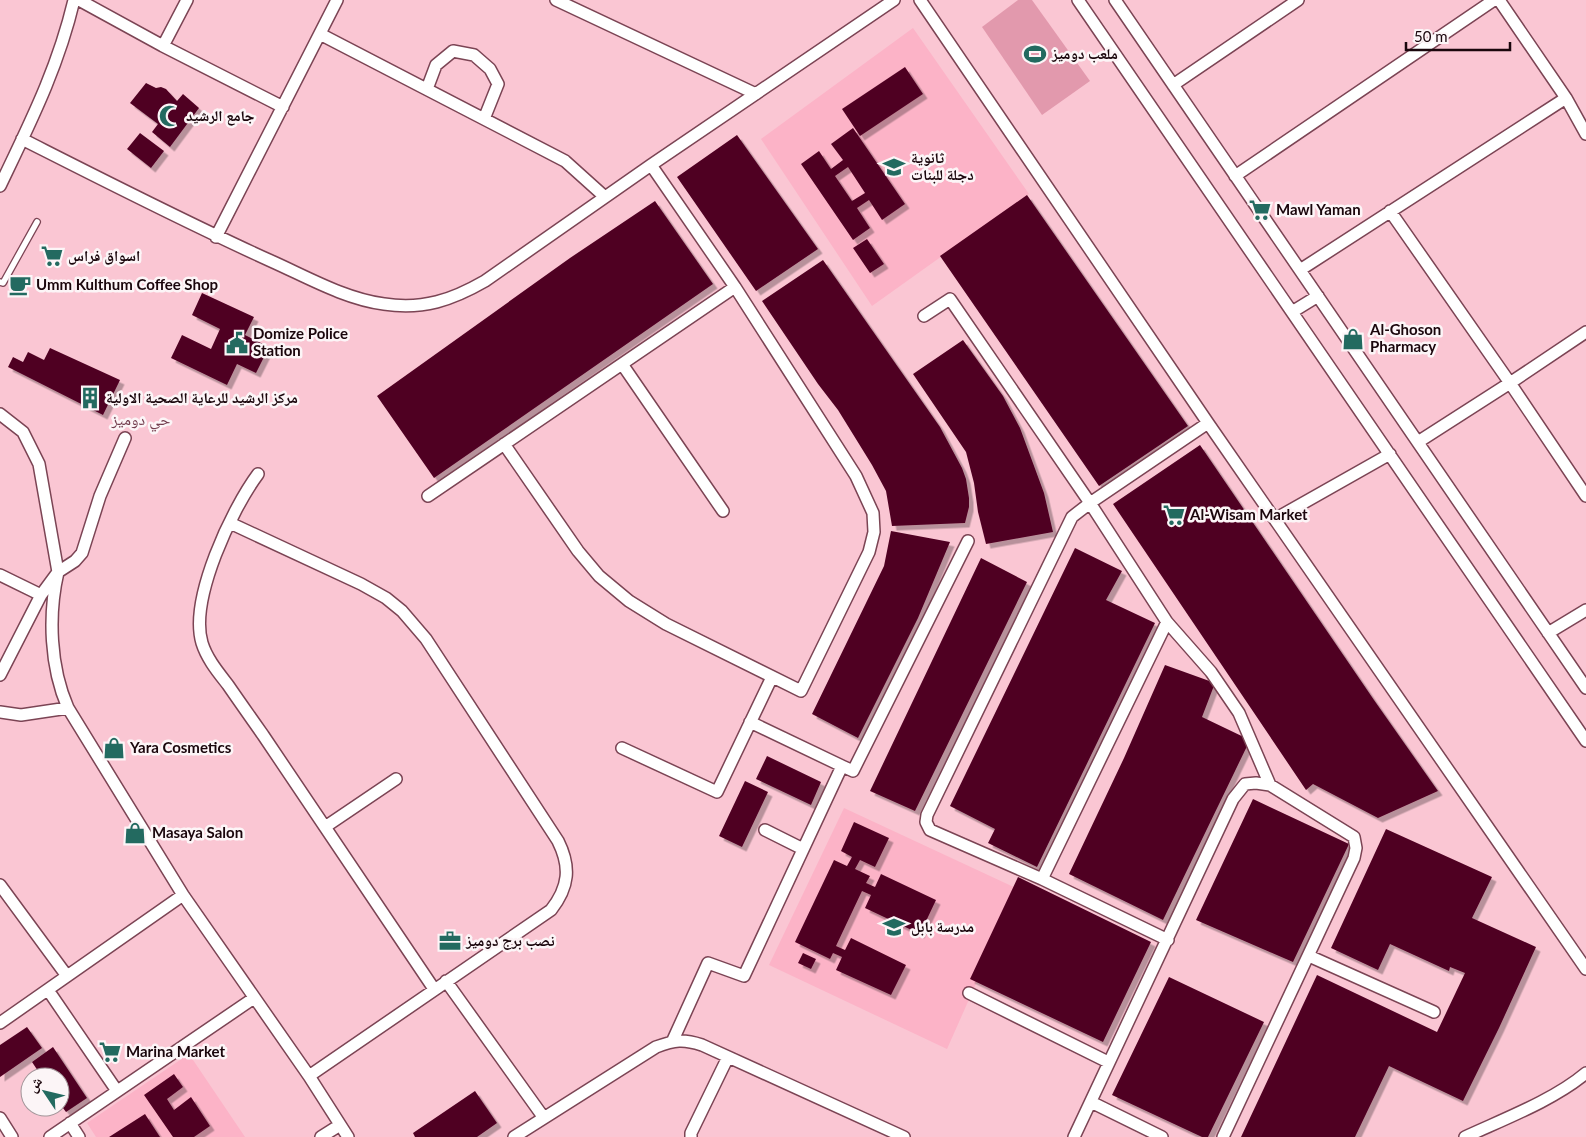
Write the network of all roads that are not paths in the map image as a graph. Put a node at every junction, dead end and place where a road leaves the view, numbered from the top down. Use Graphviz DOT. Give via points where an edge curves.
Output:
graph roads {
  1 [pos="74,0"];
  2 [pos="79,0"];
  3 [pos="187,0"];
  4 [pos="337,0"];
  5 [pos="894,0"];
  6 [pos="920,0"];
  7 [pos="1078,0"];
  8 [pos="1298,0"];
  9 [pos="1494,0"];
  10 [pos="1499,0"];
  11 [pos="562,1"];
  12 [pos="1117,1"];
  13 [pos="320,34"];
  14 [pos="163,46"];
  15 [pos="1173,85"];
  16 [pos="427,89"];
  17 [pos="756,94"];
  18 [pos="1566,98"];
  19 [pos="283,107"];
  20 [pos="484,119"];
  21 [pos="1586,134"];
  22 [pos="22,139"];
  23 [pos="651,165"];
  24 [pos="1236,176"];
  25 [pos="0,186"];
  26 [pos="605,197"];
  27 [pos="1390,211"];
  28 [pos="37,222"];
  29 [pos="216,237"];
  30 [pos="1300,270"];
  31 [pos="1,284"];
  32 [pos="735,287"];
  33 [pos="1318,296"];
  34 [pos="1292,312"];
  35 [pos="924,316"];
  36 [pos="1586,332"];
  37 [pos="622,364"];
  38 [pos="1510,384"];
  39 [pos="0,414"];
  40 [pos="1208,423"];
  41 [pos="125,438"];
  42 [pos="1418,442"];
  43 [pos="504,444"];
  44 [pos="1390,454"];
  45 [pos="258,474"];
  46 [pos="428,496"];
  47 [pos="1586,496"];
  48 [pos="1090,503"];
  49 [pos="722,511"];
  50 [pos="1275,519"];
  51 [pos="230,523"];
  52 [pos="968,541"];
  53 [pos="58,572"];
  54 [pos="0,575"];
  55 [pos="41,595"];
  56 [pos="1586,610"];
  57 [pos="1167,622"];
  58 [pos="1548,633"];
  59 [pos="0,675"];
  60 [pos="772,677"];
  61 [pos="1586,688"];
  62 [pos="68,708"];
  63 [pos="0,712"];
  64 [pos="750,722"];
  65 [pos="1586,741"];
  66 [pos="622,748"];
  67 [pos="842,766"];
  68 [pos="396,779"];
  69 [pos="1270,785"];
  70 [pos="325,827"];
  71 [pos="765,830"];
  72 [pos="803,849"];
  73 [pos="1042,879"];
  74 [pos="0,885"];
  75 [pos="183,895"];
  76 [pos="1168,940"];
  77 [pos="1309,956"];
  78 [pos="1586,970"];
  79 [pos="67,976"];
  80 [pos="446,981"];
  81 [pos="434,988"];
  82 [pos="48,990"];
  83 [pos="969,993"];
  84 [pos="254,998"];
  85 [pos="1434,1012"];
  86 [pos="0,1023"];
  87 [pos="673,1040"];
  88 [pos="728,1057"];
  89 [pos="1108,1062"];
  90 [pos="1586,1073"];
  91 [pos="308,1076"];
  92 [pos="117,1092"];
  93 [pos="1091,1102"];
  94 [pos="0,1118"];
  95 [pos="544,1118"];
  96 [pos="70,1123"];
  97 [pos="340,1125"];
  98 [pos="531,1133"];
  99 [pos="12,1137"];
  100 [pos="50,1137"];
  101 [pos="79,1137"];
  102 [pos="321,1137"];
  103 [pos="348,1137"];
  104 [pos="514,1137"];
  105 [pos="692,1137"];
  106 [pos="904,1137"];
  107 [pos="1074,1137"];
  108 [pos="1162,1137"];
  109 [pos="1223,1137"];
  110 [pos="1465,1137"];
  1 -- 22 [label="street" via="55,67"];
  2 -- 14 [label="street"];
  3 -- 14 [label="street"];
  4 -- 13 [label="street"];
  5 -- 17 [label="street"];
  6 -- 40 [label="street"];
  7 -- 34 [label="street"];
  8 -- 15 [label="street"];
  9 -- 24 [label="street"];
  10 -- 18 [label="street"];
  11 -- 17 [label="street"];
  12 -- 15 [label="street"];
  13 -- 16 [label="street"];
  13 -- 19 [label="street"];
  14 -- 19 [label="street"];
  15 -- 24 [label="street"];
  16 -- 20 [label="street"];
  16 -- 20 [label="street" via="436,65 453,51 474,55 490,68 498,84"];
  17 -- 23 [label="street"];
  18 -- 21 [label="street"];
  18 -- 27 [label="street"];
  19 -- 29 [label="street"];
  20 -- 26 [label="street" via="565,161"];
  22 -- 25 [label="street"];
  22 -- 29 [label="street"];
  23 -- 26 [label="street"];
  23 -- 32 [label="street"];
  24 -- 30 [label="street"];
  26 -- 29 [label="street" via="485,281 444,301 425,305 384,304 353,296"];
  27 -- 30 [label="street"];
  27 -- 38 [label="street"];
  28 -- 31 [label="lane"];
  30 -- 33 [label="street"];
  32 -- 37 [label="street"];
  32 -- 60 [label="street" via="856,476 873,513 874,532 869,552 801,691"];
  33 -- 34 [label="street"];
  33 -- 42 [label="street"];
  34 -- 44 [label="street"];
  35 -- 48 [label="street" via="950,299"];
  36 -- 38 [label="street"];
  37 -- 43 [label="street"];
  37 -- 49 [label="street"];
  38 -- 42 [label="street"];
  38 -- 47 [label="street"];
  39 -- 53 [label="street" via="23,432 39,464"];
  40 -- 48 [label="street"];
  40 -- 50 [label="street"];
  41 -- 53 [label="street" via="100,496 82,553"];
  42 -- 58 [label="street"];
  43 -- 46 [label="street"];
  43 -- 60 [label="street" via="599,576 629,601 666,624"];
  44 -- 50 [label="street"];
  44 -- 65 [label="street"];
  45 -- 51 [label="street"];
  48 -- 57 [label="street"];
  48 -- 73 [label="street" via="1072,517 926,815 930,830"];
  50 -- 78 [label="street"];
  51 -- 70 [label="street" via="207,580 200,622 202,643 212,663"];
  51 -- 80 [label="street" via="361,584 386,598 402,612 426,639 562,850 567,868 564,885 550,910"];
  52 -- 67 [label="street" via="853,771"];
  53 -- 55 [label="street"];
  53 -- 62 [label="street" via="52,610 53,640 57,677"];
  54 -- 55 [label="street"];
  55 -- 59 [label="street"];
  56 -- 58 [label="street"];
  57 -- 69 [label="street" via="1211,672 1239,713"];
  57 -- 73 [label="street"];
  58 -- 61 [label="street"];
  60 -- 64 [label="street"];
  62 -- 63 [label="street" via="21,715"];
  62 -- 75 [label="street"];
  64 -- 66 [label="street" via="717,792"];
  64 -- 67 [label="street"];
  67 -- 72 [label="street"];
  68 -- 70 [label="street"];
  69 -- 76 [label="street" via="1245,784 1234,799"];
  69 -- 77 [label="street" via="1354,837 1354,858"];
  70 -- 81 [label="street"];
  71 -- 72 [label="street"];
  72 -- 87 [label="street" via="744,976 708,963"];
  73 -- 76 [label="street"];
  74 -- 79 [label="street"];
  75 -- 79 [label="street"];
  75 -- 84 [label="street"];
  76 -- 89 [label="street"];
  77 -- 85 [label="street"];
  77 -- 109 [label="street"];
  79 -- 82 [label="street"];
  80 -- 81 [label="street"];
  80 -- 95 [label="street"];
  81 -- 91 [label="street"];
  82 -- 86 [label="street"];
  82 -- 92 [label="street"];
  83 -- 89 [label="street"];
  84 -- 91 [label="street"];
  84 -- 92 [label="street"];
  87 -- 88 [label="street" via="689,1041"];
  87 -- 95 [label="street" via="656,1047"];
  88 -- 105 [label="street" via="691,1133"];
  88 -- 106 [label="street"];
  89 -- 93 [label="street"];
  90 -- 110 [label="street" via="1552,1095"];
  91 -- 97 [label="street"];
  92 -- 96 [label="street"];
  93 -- 107 [label="street"];
  93 -- 108 [label="street"];
  94 -- 99 [label="street"];
  95 -- 98 [label="street"];
  96 -- 100 [label="street"];
  96 -- 101 [label="street"];
  97 -- 102 [label="street"];
  97 -- 103 [label="street"];
  98 -- 104 [label="street"];
}
